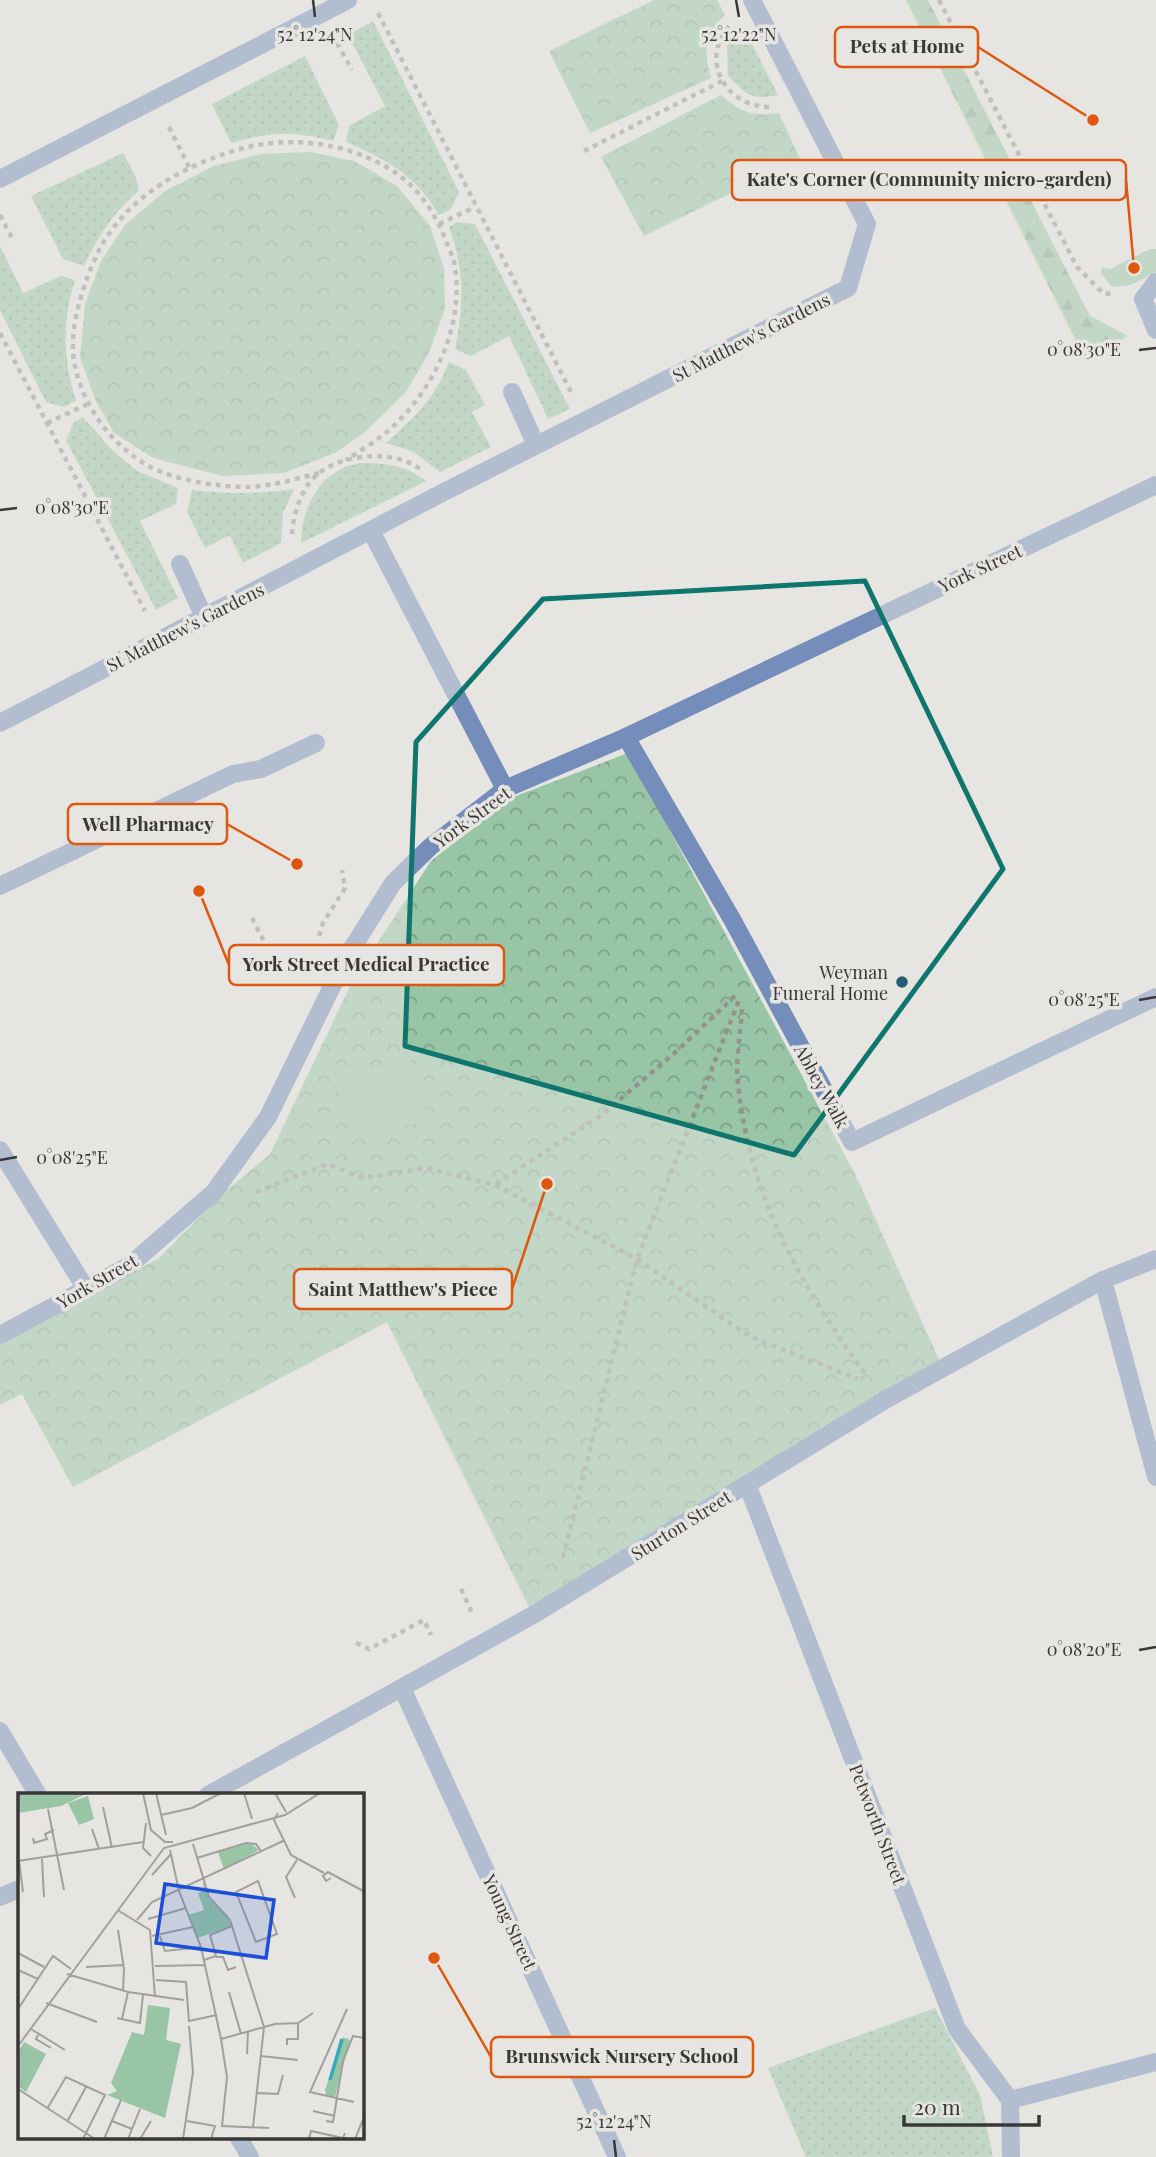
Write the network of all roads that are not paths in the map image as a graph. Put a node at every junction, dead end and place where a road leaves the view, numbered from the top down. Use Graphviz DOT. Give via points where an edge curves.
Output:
graph roads {
  1 [pos="348,0"];
  2 [pos="754,4"];
  3 [pos="0,178"];
  4 [pos="1156,282"];
  5 [pos="1156,330"];
  6 [pos="513,392"];
  7 [pos="536,445"];
  8 [pos="1156,485"];
  9 [pos="371,531"];
  10 [pos="180,564"];
  11 [pos="204,618"];
  12 [pos="0,723"];
  13 [pos="626,737"];
  14 [pos="316,743"];
  15 [pos="505,789"];
  16 [pos="0,886"];
  17 [pos="1156,997"];
  18 [pos="0,1150"];
  19 [pos="1156,1259"];
  20 [pos="1103,1280"];
  21 [pos="86,1289"];
  22 [pos="0,1335"];
  23 [pos="1156,1477"];
  24 [pos="747,1484"];
  25 [pos="402,1688"];
  26 [pos="0,1731"];
  27 [pos="37,1793"];
  28 [pos="212,1793"];
  29 [pos="18,1889"];
  30 [pos="0,1896"];
  31 [pos="1156,2062"];
  32 [pos="1010,2099"];
  33 [pos="240,2140"];
  34 [pos="250,2157"];
  35 [pos="617,2157"];
  36 [pos="1011,2157"];
  1 -- 3 [label="street"];
  2 -- 7 [label="street, St Matthew's Gardens" via="867,224 848,288"];
  4 -- 5 [label="street" via="1143,299"];
  6 -- 7 [label="street"];
  7 -- 9 [label="street, St Matthew's Gardens"];
  8 -- 13 [label="street, York Street"];
  9 -- 11 [label="street, St Matthew's Gardens"];
  9 -- 15 [label="street"];
  10 -- 11 [label="street"];
  11 -- 12 [label="street, St Matthew's Gardens"];
  13 -- 15 [label="street, York Street"];
  13 -- 17 [label="street, Abbey Walk" via="733,921 852,1142"];
  14 -- 16 [label="street" via="261,769 233,774"];
  15 -- 21 [label="street, York Street" via="430,847 394,883 346,958 268,1116 214,1192 130,1265"];
  18 -- 21 [label="street"];
  19 -- 20 [label="street, Sturton Street"];
  20 -- 23 [label="street"];
  20 -- 24 [label="street, Sturton Street" via="880,1394"];
  21 -- 22 [label="street, York Street"];
  24 -- 25 [label="street, Sturton Street" via="548,1606"];
  24 -- 32 [label="street, Petworth Street" via="957,2029"];
  25 -- 28 [label="street, Sturton Street"];
  25 -- 35 [label="street, Young Street"];
  26 -- 27 [label="street"];
  29 -- 30 [label="street"];
  31 -- 32 [label="street"];
  32 -- 36 [label="street"];
  33 -- 34 [label="street"];
}
